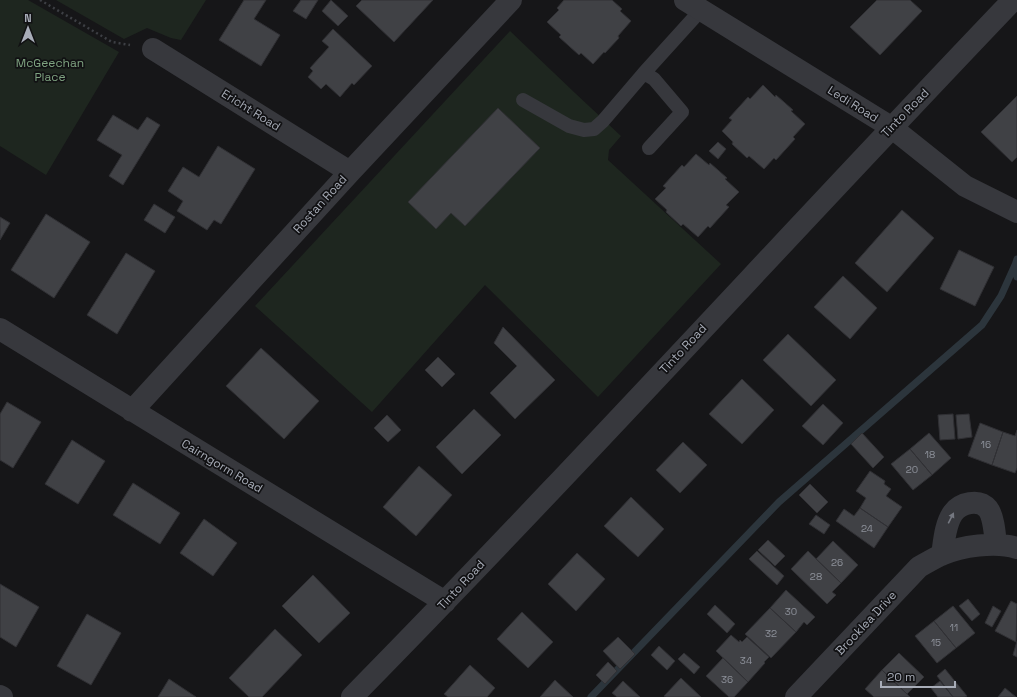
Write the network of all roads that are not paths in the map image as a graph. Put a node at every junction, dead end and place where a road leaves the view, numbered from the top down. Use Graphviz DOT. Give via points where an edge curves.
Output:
graph roads {
  1 [pos="511,0"];
  2 [pos="1013,0"];
  3 [pos="693,5"];
  4 [pos="153,49"];
  5 [pos="644,73"];
  6 [pos="523,100"];
  7 [pos="891,127"];
  8 [pos="649,148"];
  9 [pos="350,172"];
  10 [pos="1017,212"];
  11 [pos="0,330"];
  12 [pos="132,411"];
  13 [pos="1007,547"];
  14 [pos="942,555"];
  15 [pos="445,602"];
  16 [pos="352,697"];
  17 [pos="796,697"];
  1 -- 9 [label="street, Rostan Road"];
  2 -- 7 [label="street, Tinto Road"];
  3 -- 5 [label="lane"];
  3 -- 7 [label="street, Ledi Road"];
  4 -- 9 [label="street, Ericht Road"];
  5 -- 6 [label="lane" via="594,129 584,130 569,126"];
  5 -- 8 [label="lane" via="654,79 682,112"];
  7 -- 10 [label="street, Ledi Road" via="965,186"];
  7 -- 15 [label="street, Tinto Road"];
  9 -- 12 [label="street, Rostan Road"];
  11 -- 12 [label="street, Cairngorm Road"];
  12 -- 15 [label="street, Cairngorm Road"];
  13 -- 14 [label="street, Brooklea Drive" via="968,548"];
  14 -- 13 [label="street, Brooklea Drive, one-way" via="952,513 960,506 971,503 988,510"];
  14 -- 17 [label="street, Brooklea Drive" via="919,567"];
  15 -- 16 [label="street, Tinto Road"];
}
